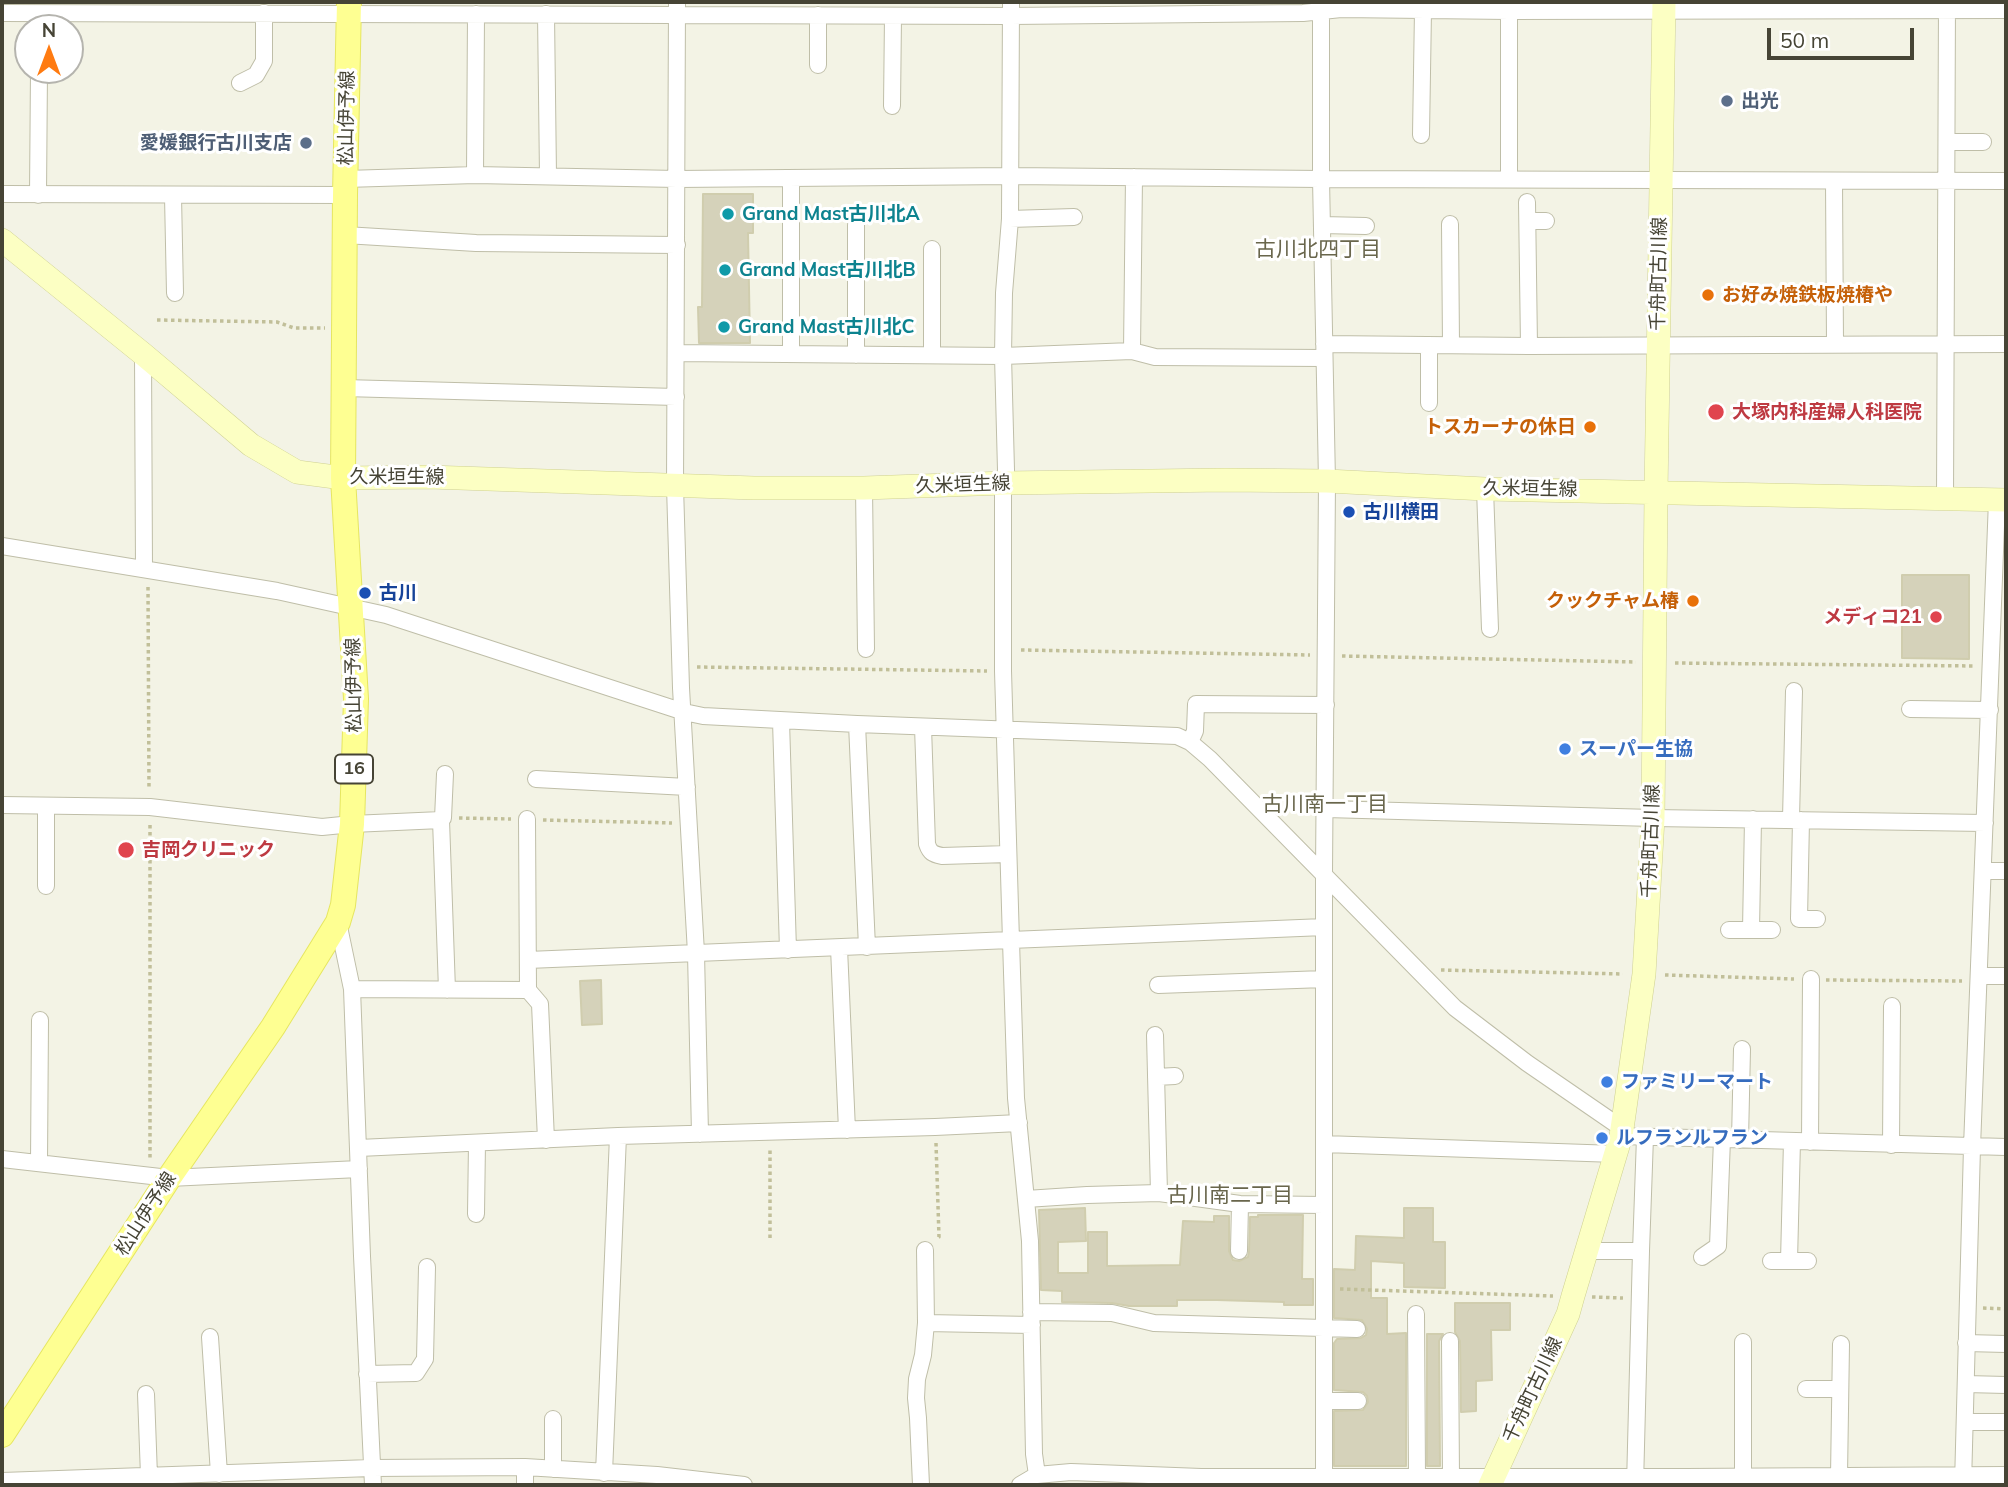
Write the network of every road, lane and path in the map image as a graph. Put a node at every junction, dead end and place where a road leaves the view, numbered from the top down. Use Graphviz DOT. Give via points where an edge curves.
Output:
graph roads {
  1 [pos="1401,6"];
  2 [pos="1664,6"];
  3 [pos="1785,6"];
  4 [pos="1878,6"];
  5 [pos="1947,6"];
  6 [pos="1321,7"];
  7 [pos="349,8"];
  8 [pos="677,8"];
  9 [pos="756,8"];
  10 [pos="1166,8"];
  11 [pos="1011,9"];
  12 [pos="481,10"];
  13 [pos="1423,10"];
  14 [pos="2006,10"];
  15 [pos="828,11"];
  16 [pos="1509,11"];
  17 [pos="264,13"];
  18 [pos="546,14"];
  19 [pos="893,16"];
  20 [pos="84,19"];
  21 [pos="818,65"];
  22 [pos="240,83"];
  23 [pos="39,84"];
  24 [pos="892,106"];
  25 [pos="1421,135"];
  26 [pos="1947,142"];
  27 [pos="1983,142"];
  28 [pos="475,175"];
  29 [pos="548,176"];
  30 [pos="1011,176"];
  31 [pos="1134,177"];
  32 [pos="791,178"];
  33 [pos="677,179"];
  34 [pos="1321,179"];
  35 [pos="1509,179"];
  36 [pos="1661,180"];
  37 [pos="1834,181"];
  38 [pos="1947,181"];
  39 [pos="2006,181"];
  40 [pos="345,187"];
  41 [pos="2,194"];
  42 [pos="38,195"];
  43 [pos="173,196"];
  44 [pos="1528,202"];
  45 [pos="1074,217"];
  46 [pos="1010,219"];
  47 [pos="1528,221"];
  48 [pos="1546,221"];
  49 [pos="1450,223"];
  50 [pos="856,225"];
  51 [pos="1322,225"];
  52 [pos="1366,226"];
  53 [pos="345,235"];
  54 [pos="2,240"];
  55 [pos="677,245"];
  56 [pos="932,249"];
  57 [pos="174,293"];
  58 [pos="157,320"];
  59 [pos="344,329"];
  60 [pos="1835,344"];
  61 [pos="1947,344"];
  62 [pos="2006,344"];
  63 [pos="1429,345"];
  64 [pos="1451,345"];
  65 [pos="1658,345"];
  66 [pos="1529,346"];
  67 [pos="1132,351"];
  68 [pos="1324,351"];
  69 [pos="676,353"];
  70 [pos="143,354"];
  71 [pos="791,354"];
  72 [pos="856,355"];
  73 [pos="932,355"];
  74 [pos="1003,356"];
  75 [pos="344,388"];
  76 [pos="676,397"];
  77 [pos="1429,403"];
  78 [pos="343,478"];
  79 [pos="1327,481"];
  80 [pos="1005,483"];
  81 [pos="675,486"];
  82 [pos="864,488"];
  83 [pos="1485,489"];
  84 [pos="1656,492"];
  85 [pos="1945,498"];
  86 [pos="2002,500"];
  87 [pos="2,545"];
  88 [pos="146,570"];
  89 [pos="352,607"];
  90 [pos="1490,629"];
  91 [pos="866,649"];
  92 [pos="1003,649"];
  93 [pos="1326,655"];
  94 [pos="1654,663"];
  95 [pos="681,667"];
  96 [pos="1003,671"];
  97 [pos="1996,672"];
  98 [pos="1794,691"];
  99 [pos="1326,705"];
  100 [pos="1910,709"];
  101 [pos="1990,710"];
  102 [pos="684,712"];
  103 [pos="781,721"];
  104 [pos="857,724"];
  105 [pos="923,727"];
  106 [pos="1004,730"];
  107 [pos="1190,742"];
  108 [pos="445,774"];
  109 [pos="537,779"];
  110 [pos="687,787"];
  111 [pos="2,805"];
  112 [pos="46,806"];
  113 [pos="150,807"];
  114 [pos="1326,809"];
  115 [pos="1653,818"];
  116 [pos="442,819"];
  117 [pos="527,819"];
  118 [pos="1753,819"];
  119 [pos="1796,820"];
  120 [pos="1985,823"];
  121 [pos="352,824"];
  122 [pos="689,824"];
  123 [pos="1008,854"];
  124 [pos="1984,871"];
  125 [pos="1324,872"];
  126 [pos="2006,872"];
  127 [pos="46,886"];
  128 [pos="1817,919"];
  129 [pos="338,922"];
  130 [pos="1324,927"];
  131 [pos="1729,930"];
  132 [pos="1751,930"];
  133 [pos="1772,930"];
  134 [pos="1011,941"];
  135 [pos="867,947"];
  136 [pos="839,948"];
  137 [pos="788,950"];
  138 [pos="696,953"];
  139 [pos="527,960"];
  140 [pos="1418,970"];
  141 [pos="1644,974"];
  142 [pos="2006,976"];
  143 [pos="1979,978"];
  144 [pos="1324,979"];
  145 [pos="1811,979"];
  146 [pos="1158,985"];
  147 [pos="352,989"];
  148 [pos="447,989"];
  149 [pos="527,989"];
  150 [pos="1892,1006"];
  151 [pos="40,1020"];
  152 [pos="1155,1035"];
  153 [pos="1742,1049"];
  154 [pos="1175,1076"];
  155 [pos="1156,1077"];
  156 [pos="1019,1123"];
  157 [pos="935,1127"];
  158 [pos="846,1130"];
  159 [pos="771,1132"];
  160 [pos="700,1134"];
  161 [pos="618,1136"];
  162 [pos="1645,1137"];
  163 [pos="1722,1139"];
  164 [pos="546,1140"];
  165 [pos="1620,1140"];
  166 [pos="1740,1140"];
  167 [pos="1792,1141"];
  168 [pos="1810,1142"];
  169 [pos="477,1143"];
  170 [pos="1324,1144"];
  171 [pos="1891,1145"];
  172 [pos="1972,1147"];
  173 [pos="2006,1147"];
  174 [pos="359,1148"];
  175 [pos="2,1159"];
  176 [pos="39,1163"];
  177 [pos="359,1169"];
  178 [pos="159,1177"];
  179 [pos="1159,1193"];
  180 [pos="1026,1199"];
  181 [pos="1240,1203"];
  182 [pos="1324,1205"];
  183 [pos="476,1214"];
  184 [pos="770,1238"];
  185 [pos="925,1250"];
  186 [pos="1239,1251"];
  187 [pos="1587,1251"];
  188 [pos="1641,1251"];
  189 [pos="1702,1257"];
  190 [pos="1771,1261"];
  191 [pos="1789,1261"];
  192 [pos="1808,1261"];
  193 [pos="426,1267"];
  194 [pos="1324,1289"];
  195 [pos="1573,1296"];
  196 [pos="1639,1298"];
  197 [pos="1416,1314"];
  198 [pos="1032,1319"];
  199 [pos="926,1323"];
  200 [pos="1324,1329"];
  201 [pos="1357,1329"];
  202 [pos="210,1337"];
  203 [pos="1450,1341"];
  204 [pos="1743,1342"];
  205 [pos="1966,1343"];
  206 [pos="1840,1344"];
  207 [pos="2006,1344"];
  208 [pos="367,1374"];
  209 [pos="1966,1384"];
  210 [pos="2006,1385"];
  211 [pos="1806,1389"];
  212 [pos="1840,1389"];
  213 [pos="146,1394"];
  214 [pos="1324,1401"];
  215 [pos="1357,1401"];
  216 [pos="553,1419"];
  217 [pos="1965,1422"];
  218 [pos="2006,1422"];
  219 [pos="2,1435"];
  220 [pos="525,1467"];
  221 [pos="371,1468"];
  222 [pos="553,1469"];
  223 [pos="604,1473"];
  224 [pos="219,1474"];
  225 [pos="1037,1475"];
  226 [pos="2006,1475"];
  227 [pos="149,1476"];
  228 [pos="1417,1477"];
  229 [pos="1451,1477"];
  230 [pos="1743,1477"];
  231 [pos="237,1479"];
  232 [pos="1846,1479"];
  233 [pos="187,1480"];
  234 [pos="1963,1480"];
  235 [pos="2,1481"];
  236 [pos="116,1481"];
  237 [pos="1324,1481"];
  238 [pos="1491,1481"];
  239 [pos="1566,1481"];
  240 [pos="1635,1481"];
  241 [pos="1687,1481"];
  242 [pos="1767,1481"];
  243 [pos="25,1483"];
  244 [pos="700,1483"];
  245 [pos="373,1485"];
  246 [pos="525,1485"];
  247 [pos="744,1485"];
  248 [pos="921,1485"];
  249 [pos="1020,1485"];
  1 -- 6 [label="street"];
  1 -- 13 [label="street"];
  2 -- 3 [label="street"];
  2 -- 16 [label="street"];
  2 -- 36 [label="main road, 千舟町古川線"];
  3 -- 4 [label="street"];
  4 -- 5 [label="street"];
  5 -- 14 [label="street"];
  5 -- 26 [label="street"];
  6 -- 10 [label="street"];
  6 -- 34 [label="street"];
  7 -- 12 [label="street"];
  7 -- 17 [label="street"];
  7 -- 40 [label="main road, 松山伊予線 / 16"];
  8 -- 9 [label="street"];
  8 -- 18 [label="street"];
  8 -- 33 [label="street"];
  9 -- 15 [label="street"];
  10 -- 11 [label="street"];
  11 -- 19 [label="street"];
  11 -- 30 [label="street"];
  12 -- 18 [label="street"];
  12 -- 28 [label="street"];
  13 -- 16 [label="street"];
  13 -- 25 [label="street"];
  15 -- 19 [label="street"];
  15 -- 21 [label="street"];
  16 -- 35 [label="street"];
  17 -- 20 [label="street"];
  17 -- 22 [label="street" via="264,61 256,75"];
  18 -- 29 [label="street"];
  19 -- 24 [label="street"];
  23 -- 42 [label="street"];
  26 -- 27 [label="street"];
  26 -- 38 [label="street"];
  28 -- 29 [label="street"];
  28 -- 40 [label="street"];
  29 -- 33 [label="street"];
  30 -- 31 [label="street"];
  30 -- 32 [label="street"];
  30 -- 46 [label="street"];
  31 -- 34 [label="street"];
  31 -- 67 [label="street"];
  32 -- 33 [label="street"];
  32 -- 71 [label="street"];
  33 -- 55 [label="street"];
  34 -- 35 [label="street"];
  34 -- 51 [label="street"];
  35 -- 36 [label="street"];
  36 -- 37 [label="street"];
  36 -- 65 [label="main road, 千舟町古川線"];
  37 -- 38 [label="street"];
  37 -- 60 [label="street"];
  38 -- 39 [label="street"];
  38 -- 61 [label="street"];
  40 -- 43 [label="street"];
  40 -- 53 [label="main road, 松山伊予線 / 16"];
  41 -- 42 [label="street"];
  42 -- 43 [label="street"];
  43 -- 57 [label="street"];
  44 -- 47 [label="street"];
  45 -- 46 [label="street"];
  46 -- 74 [label="street"];
  47 -- 48 [label="street"];
  47 -- 66 [label="street"];
  49 -- 64 [label="street"];
  50 -- 72 [label="street"];
  51 -- 52 [label="street"];
  51 -- 68 [label="street"];
  53 -- 55 [label="street" via="476,243"];
  53 -- 59 [label="main road, 松山伊予線 / 16"];
  54 -- 70 [label="main road, 久米垣生線"];
  55 -- 69 [label="street"];
  56 -- 73 [label="street"];
  58 -- 59 [label="path" via="277,322 294,328"];
  59 -- 75 [label="main road, 松山伊予線 / 16"];
  60 -- 61 [label="street"];
  60 -- 65 [label="street"];
  61 -- 62 [label="street"];
  61 -- 85 [label="street"];
  63 -- 64 [label="street"];
  63 -- 68 [label="street"];
  63 -- 77 [label="street"];
  64 -- 66 [label="street"];
  65 -- 66 [label="street"];
  65 -- 84 [label="main road, 千舟町古川線"];
  67 -- 68 [label="street" via="1155,357"];
  67 -- 74 [label="street"];
  68 -- 79 [label="street"];
  69 -- 71 [label="street"];
  69 -- 76 [label="street"];
  70 -- 78 [label="main road, 久米垣生線" via="251,445 297,472"];
  70 -- 88 [label="street"];
  71 -- 72 [label="street"];
  72 -- 73 [label="street"];
  73 -- 74 [label="street"];
  74 -- 80 [label="street"];
  75 -- 76 [label="street"];
  75 -- 78 [label="main road, 松山伊予線 / 16"];
  76 -- 81 [label="street"];
  78 -- 81 [label="main road, 久米垣生線"];
  78 -- 89 [label="main road, 松山伊予線 / 16"];
  79 -- 80 [label="main road, 久米垣生線"];
  79 -- 83 [label="main road, 久米垣生線"];
  79 -- 93 [label="street"];
  80 -- 82 [label="main road, 久米垣生線"];
  80 -- 92 [label="street"];
  81 -- 82 [label="main road, 久米垣生線"];
  81 -- 95 [label="street"];
  82 -- 91 [label="street"];
  83 -- 84 [label="main road, 久米垣生線"];
  83 -- 90 [label="street"];
  84 -- 85 [label="main road, 久米垣生線"];
  84 -- 94 [label="main road, 千舟町古川線"];
  85 -- 86 [label="main road, 久米垣生線"];
  86 -- 97 [label="street"];
  87 -- 88 [label="street"];
  88 -- 89 [label="street"];
  88 -- 113 [label="path"];
  89 -- 102 [label="street" via="386,614"];
  89 -- 121 [label="main road, 松山伊予線 / 16" via="356,699"];
  92 -- 93 [label="path"];
  92 -- 96 [label="street"];
  93 -- 94 [label="path"];
  93 -- 99 [label="street"];
  94 -- 97 [label="path"];
  94 -- 115 [label="main road, 千舟町古川線"];
  95 -- 96 [label="path"];
  95 -- 102 [label="street"];
  96 -- 106 [label="street"];
  97 -- 101 [label="street"];
  98 -- 119 [label="street"];
  99 -- 107 [label="street" via="1196,704"];
  99 -- 114 [label="street"];
  100 -- 101 [label="street"];
  101 -- 120 [label="street"];
  102 -- 103 [label="street"];
  102 -- 110 [label="street"];
  103 -- 104 [label="street"];
  103 -- 137 [label="street"];
  104 -- 105 [label="street"];
  104 -- 135 [label="street"];
  105 -- 106 [label="street"];
  105 -- 123 [label="street" via="929,850 942,856"];
  106 -- 107 [label="street" via="1177,736"];
  106 -- 123 [label="street"];
  107 -- 125 [label="street"];
  108 -- 116 [label="street"];
  109 -- 110 [label="street"];
  110 -- 122 [label="street"];
  111 -- 112 [label="street"];
  112 -- 113 [label="street"];
  112 -- 127 [label="street"];
  113 -- 121 [label="street" via="322,827"];
  113 -- 178 [label="path"];
  114 -- 115 [label="street"];
  114 -- 125 [label="street"];
  115 -- 118 [label="street"];
  115 -- 141 [label="main road, 千舟町古川線"];
  116 -- 117 [label="path"];
  116 -- 121 [label="street"];
  116 -- 148 [label="street"];
  117 -- 122 [label="path"];
  117 -- 139 [label="street"];
  118 -- 119 [label="street"];
  118 -- 132 [label="street"];
  119 -- 120 [label="street"];
  119 -- 128 [label="street" via="1799,919"];
  120 -- 124 [label="street"];
  121 -- 129 [label="main road, 松山伊予線 / 16"];
  122 -- 138 [label="street"];
  123 -- 134 [label="street"];
  124 -- 126 [label="street"];
  124 -- 143 [label="street"];
  125 -- 130 [label="street"];
  125 -- 140 [label="street"];
  129 -- 147 [label="street"];
  129 -- 178 [label="main road, 松山伊予線 / 16" via="273,1027"];
  130 -- 134 [label="street"];
  130 -- 144 [label="street"];
  131 -- 132 [label="street"];
  132 -- 133 [label="street"];
  134 -- 135 [label="street"];
  134 -- 156 [label="street"];
  135 -- 136 [label="street"];
  136 -- 137 [label="street"];
  136 -- 158 [label="street"];
  137 -- 138 [label="street"];
  138 -- 139 [label="street"];
  138 -- 160 [label="street"];
  139 -- 149 [label="street"];
  140 -- 141 [label="path"];
  140 -- 165 [label="street" via="1455,1008"];
  141 -- 145 [label="path"];
  141 -- 165 [label="main road, 千舟町古川線"];
  142 -- 143 [label="street"];
  143 -- 145 [label="path"];
  143 -- 172 [label="street"];
  144 -- 146 [label="street"];
  144 -- 170 [label="street"];
  145 -- 168 [label="street"];
  147 -- 148 [label="street"];
  147 -- 174 [label="street"];
  148 -- 149 [label="street"];
  149 -- 164 [label="street" via="540,1003"];
  150 -- 171 [label="street"];
  151 -- 176 [label="street"];
  152 -- 155 [label="street"];
  153 -- 166 [label="street"];
  154 -- 155 [label="street"];
  155 -- 179 [label="street"];
  156 -- 157 [label="street"];
  156 -- 180 [label="street"];
  157 -- 158 [label="street"];
  157 -- 185 [label="path" via="939,1237"];
  158 -- 159 [label="street"];
  159 -- 160 [label="street"];
  159 -- 184 [label="path"];
  160 -- 161 [label="street"];
  161 -- 164 [label="street"];
  161 -- 223 [label="street"];
  162 -- 163 [label="street"];
  162 -- 165 [label="street"];
  162 -- 188 [label="street"];
  163 -- 166 [label="street"];
  163 -- 189 [label="street" via="1718,1247"];
  164 -- 169 [label="street"];
  165 -- 170 [label="street"];
  165 -- 187 [label="main road, 千舟町古川線"];
  166 -- 167 [label="street"];
  167 -- 168 [label="street"];
  167 -- 191 [label="street"];
  168 -- 171 [label="street"];
  169 -- 174 [label="street"];
  169 -- 183 [label="street"];
  170 -- 182 [label="street"];
  171 -- 172 [label="street"];
  172 -- 173 [label="street"];
  172 -- 205 [label="street"];
  174 -- 177 [label="street"];
  175 -- 176 [label="street"];
  176 -- 178 [label="street"];
  177 -- 178 [label="street"];
  177 -- 208 [label="street"];
  178 -- 219 [label="main road, 松山伊予線 / 16"];
  179 -- 180 [label="street"];
  179 -- 181 [label="street"];
  180 -- 198 [label="street"];
  181 -- 182 [label="street"];
  181 -- 186 [label="street"];
  182 -- 194 [label="street"];
  185 -- 199 [label="street"];
  187 -- 188 [label="street"];
  187 -- 195 [label="main road, 千舟町古川線"];
  188 -- 196 [label="street"];
  190 -- 191 [label="street"];
  191 -- 192 [label="street"];
  193 -- 208 [label="street" via="425,1359 416,1373"];
  194 -- 195 [label="path"];
  194 -- 200 [label="street"];
  195 -- 196 [label="path"];
  195 -- 238 [label="main road, 千舟町古川線"];
  196 -- 240 [label="street"];
  197 -- 228 [label="street"];
  198 -- 199 [label="street"];
  198 -- 200 [label="street" via="1112,1313 1154,1323"];
  198 -- 225 [label="street"];
  199 -- 248 [label="street" via="916,1398"];
  200 -- 201 [label="street"];
  200 -- 214 [label="street"];
  202 -- 224 [label="street"];
  203 -- 229 [label="street"];
  204 -- 230 [label="street"];
  205 -- 207 [label="street"];
  205 -- 209 [label="street"];
  206 -- 212 [label="street"];
  208 -- 221 [label="street"];
  209 -- 210 [label="street"];
  209 -- 217 [label="street"];
  211 -- 212 [label="street"];
  212 -- 232 [label="street"];
  213 -- 227 [label="street"];
  214 -- 215 [label="street"];
  214 -- 237 [label="street"];
  216 -- 222 [label="street"];
  217 -- 218 [label="street"];
  217 -- 234 [label="street"];
  220 -- 221 [label="street"];
  220 -- 222 [label="street"];
  220 -- 246 [label="street"];
  221 -- 231 [label="street"];
  221 -- 245 [label="street"];
  222 -- 223 [label="street"];
  223 -- 244 [label="street" via="657,1475"];
  224 -- 231 [label="street"];
  224 -- 233 [label="street"];
  225 -- 237 [label="street" via="1071,1472"];
  225 -- 249 [label="street"];
  226 -- 234 [label="street"];
  227 -- 233 [label="street"];
  227 -- 236 [label="street"];
  228 -- 229 [label="street"];
  228 -- 237 [label="street"];
  229 -- 238 [label="street"];
  230 -- 241 [label="street"];
  230 -- 242 [label="street"];
  232 -- 234 [label="street"];
  232 -- 242 [label="street"];
  235 -- 243 [label="street"];
  236 -- 243 [label="street"];
  238 -- 239 [label="street"];
  239 -- 240 [label="street"];
  240 -- 241 [label="street"];
  244 -- 247 [label="street"];
}
